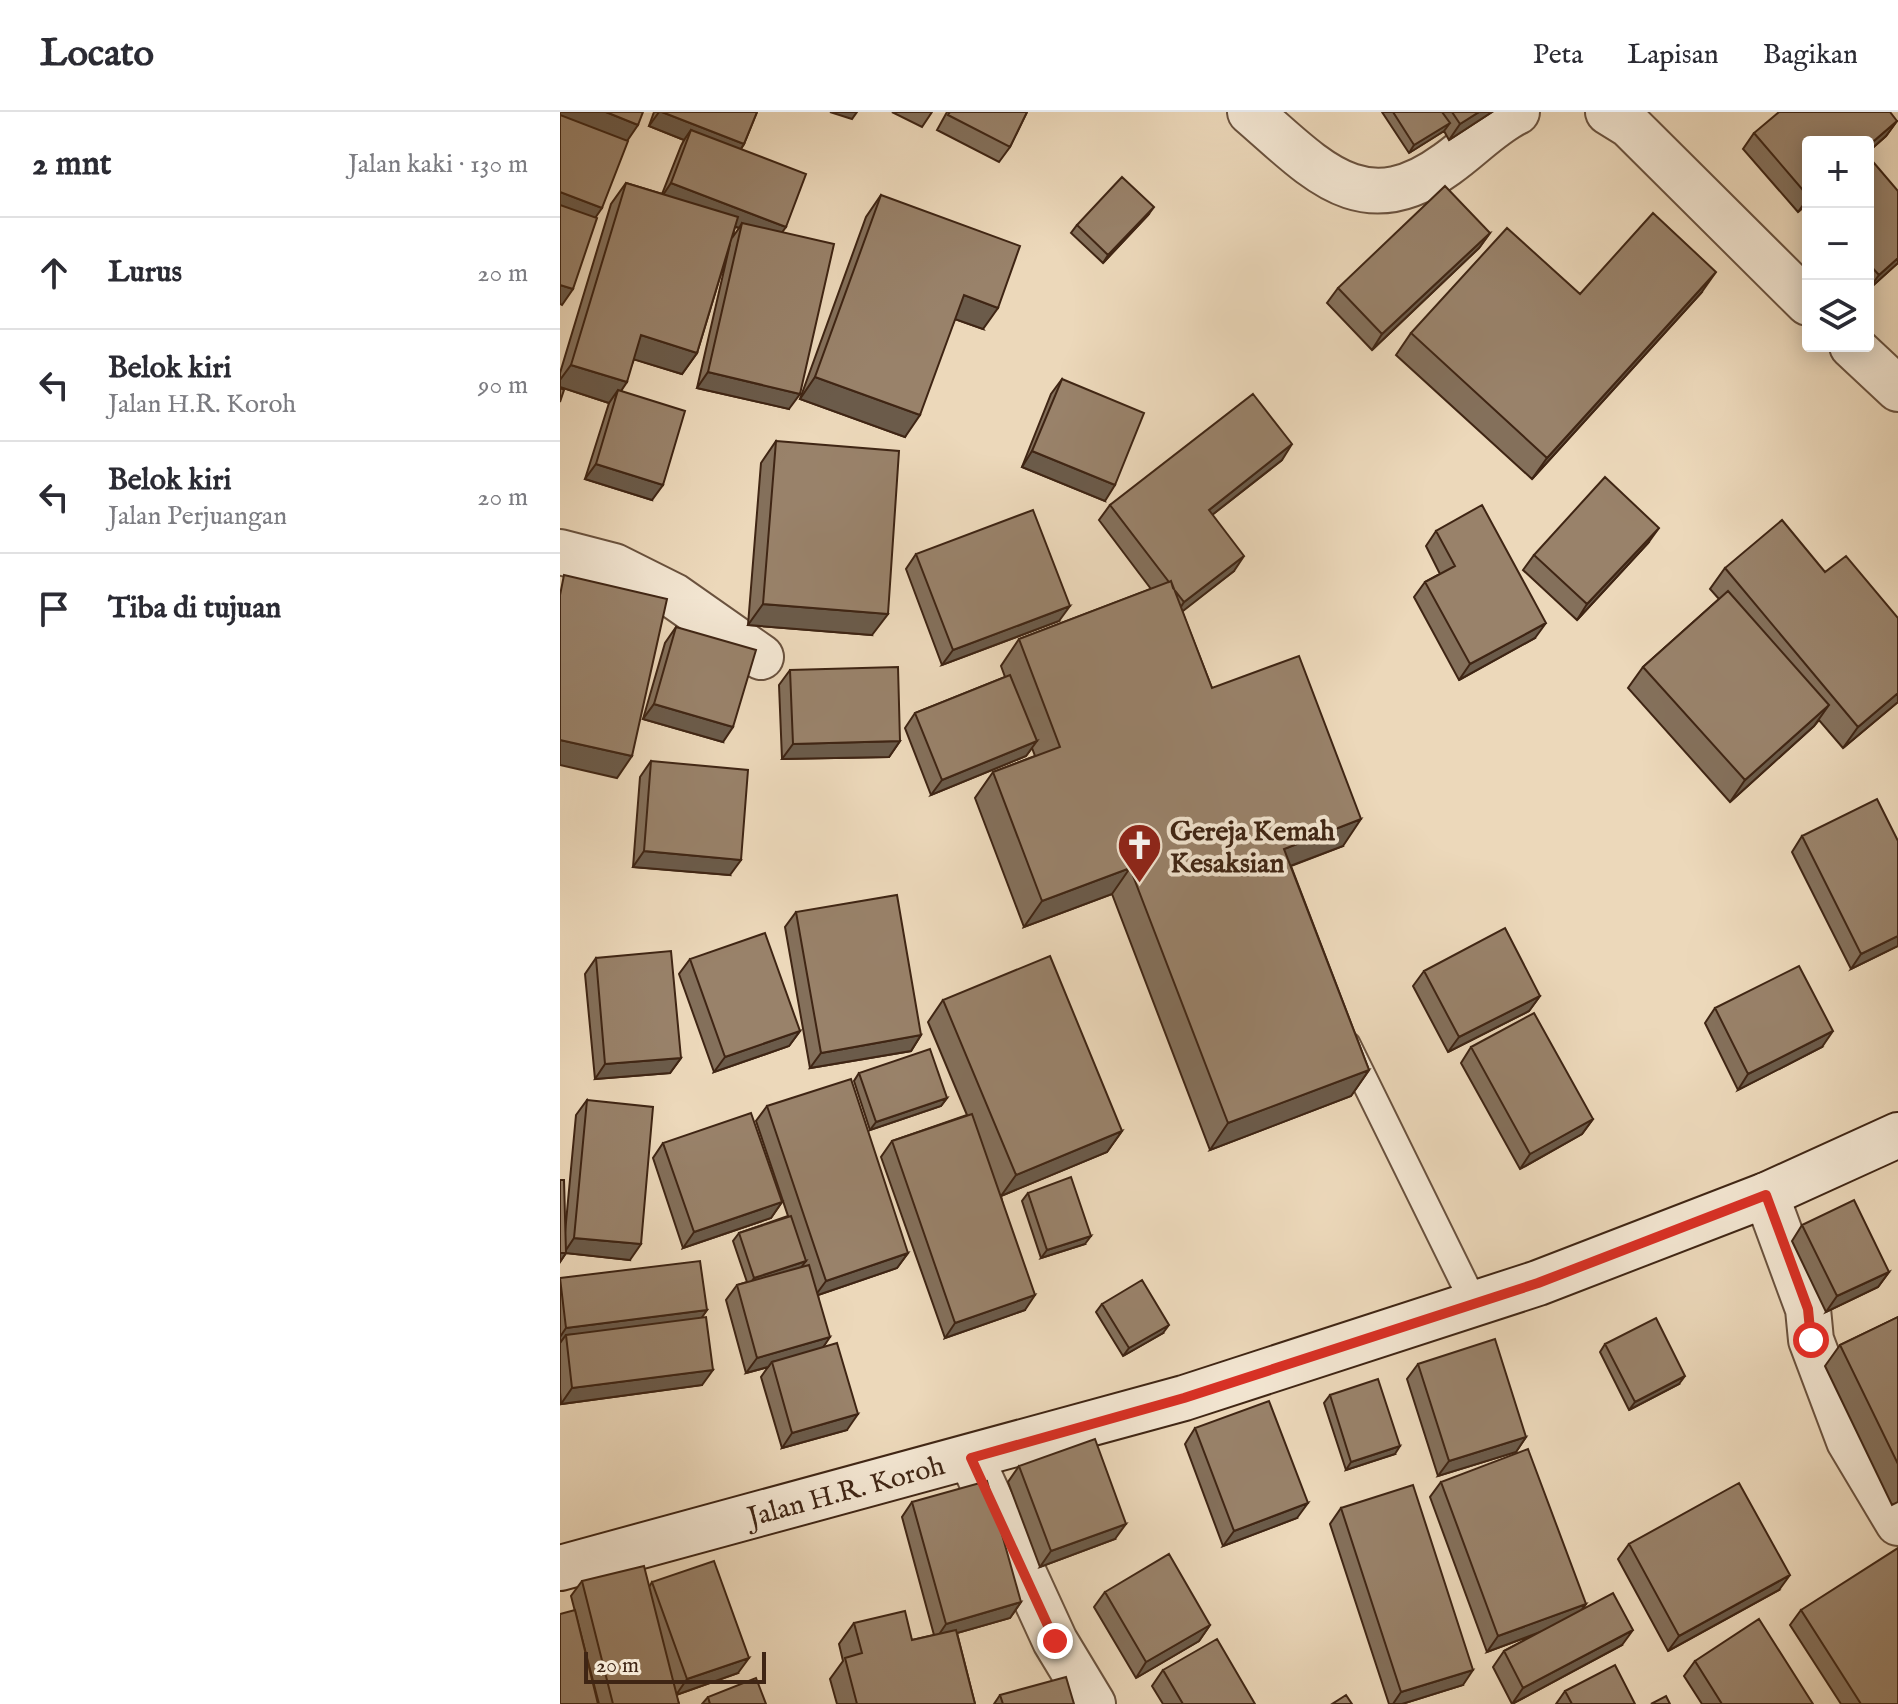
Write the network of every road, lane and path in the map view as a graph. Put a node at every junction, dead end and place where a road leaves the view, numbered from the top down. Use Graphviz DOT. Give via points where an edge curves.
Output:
graph roads {
  1 [pos="1250,112"];
  2 [pos="1517,112"];
  3 [pos="1622,116"];
  4 [pos="1802,297"];
  5 [pos="1858,352"];
  6 [pos="1898,389"];
  7 [pos="560,552"];
  8 [pos="761,657"];
  9 [pos="1335,1020"];
  10 [pos="1898,1135"];
  11 [pos="1766,1195"];
  12 [pos="1474,1303"];
  13 [pos="971,1458"];
  14 [pos="1898,1523"];
  15 [pos="560,1568"];
  16 [pos="1093,1704"];
  1 -- 2 [label="street" via="1311,165 1369,192 1394,192 1445,166"];
  3 -- 4 [label="street"];
  5 -- 6 [label="street"];
  7 -- 8 [label="street" via="614,566 674,596"];
  9 -- 12 [label="lane"];
  10 -- 11 [label="street, Jalan H.R. Koroh"];
  11 -- 12 [label="street, Jalan H.R. Koroh"];
  11 -- 14 [label="street" via="1849,1441"];
  12 -- 13 [label="street, Jalan H.R. Koroh" via="1184,1398"];
  13 -- 15 [label="street, Jalan H.R. Koroh"];
  13 -- 16 [label="street" via="1055,1641"];
}
